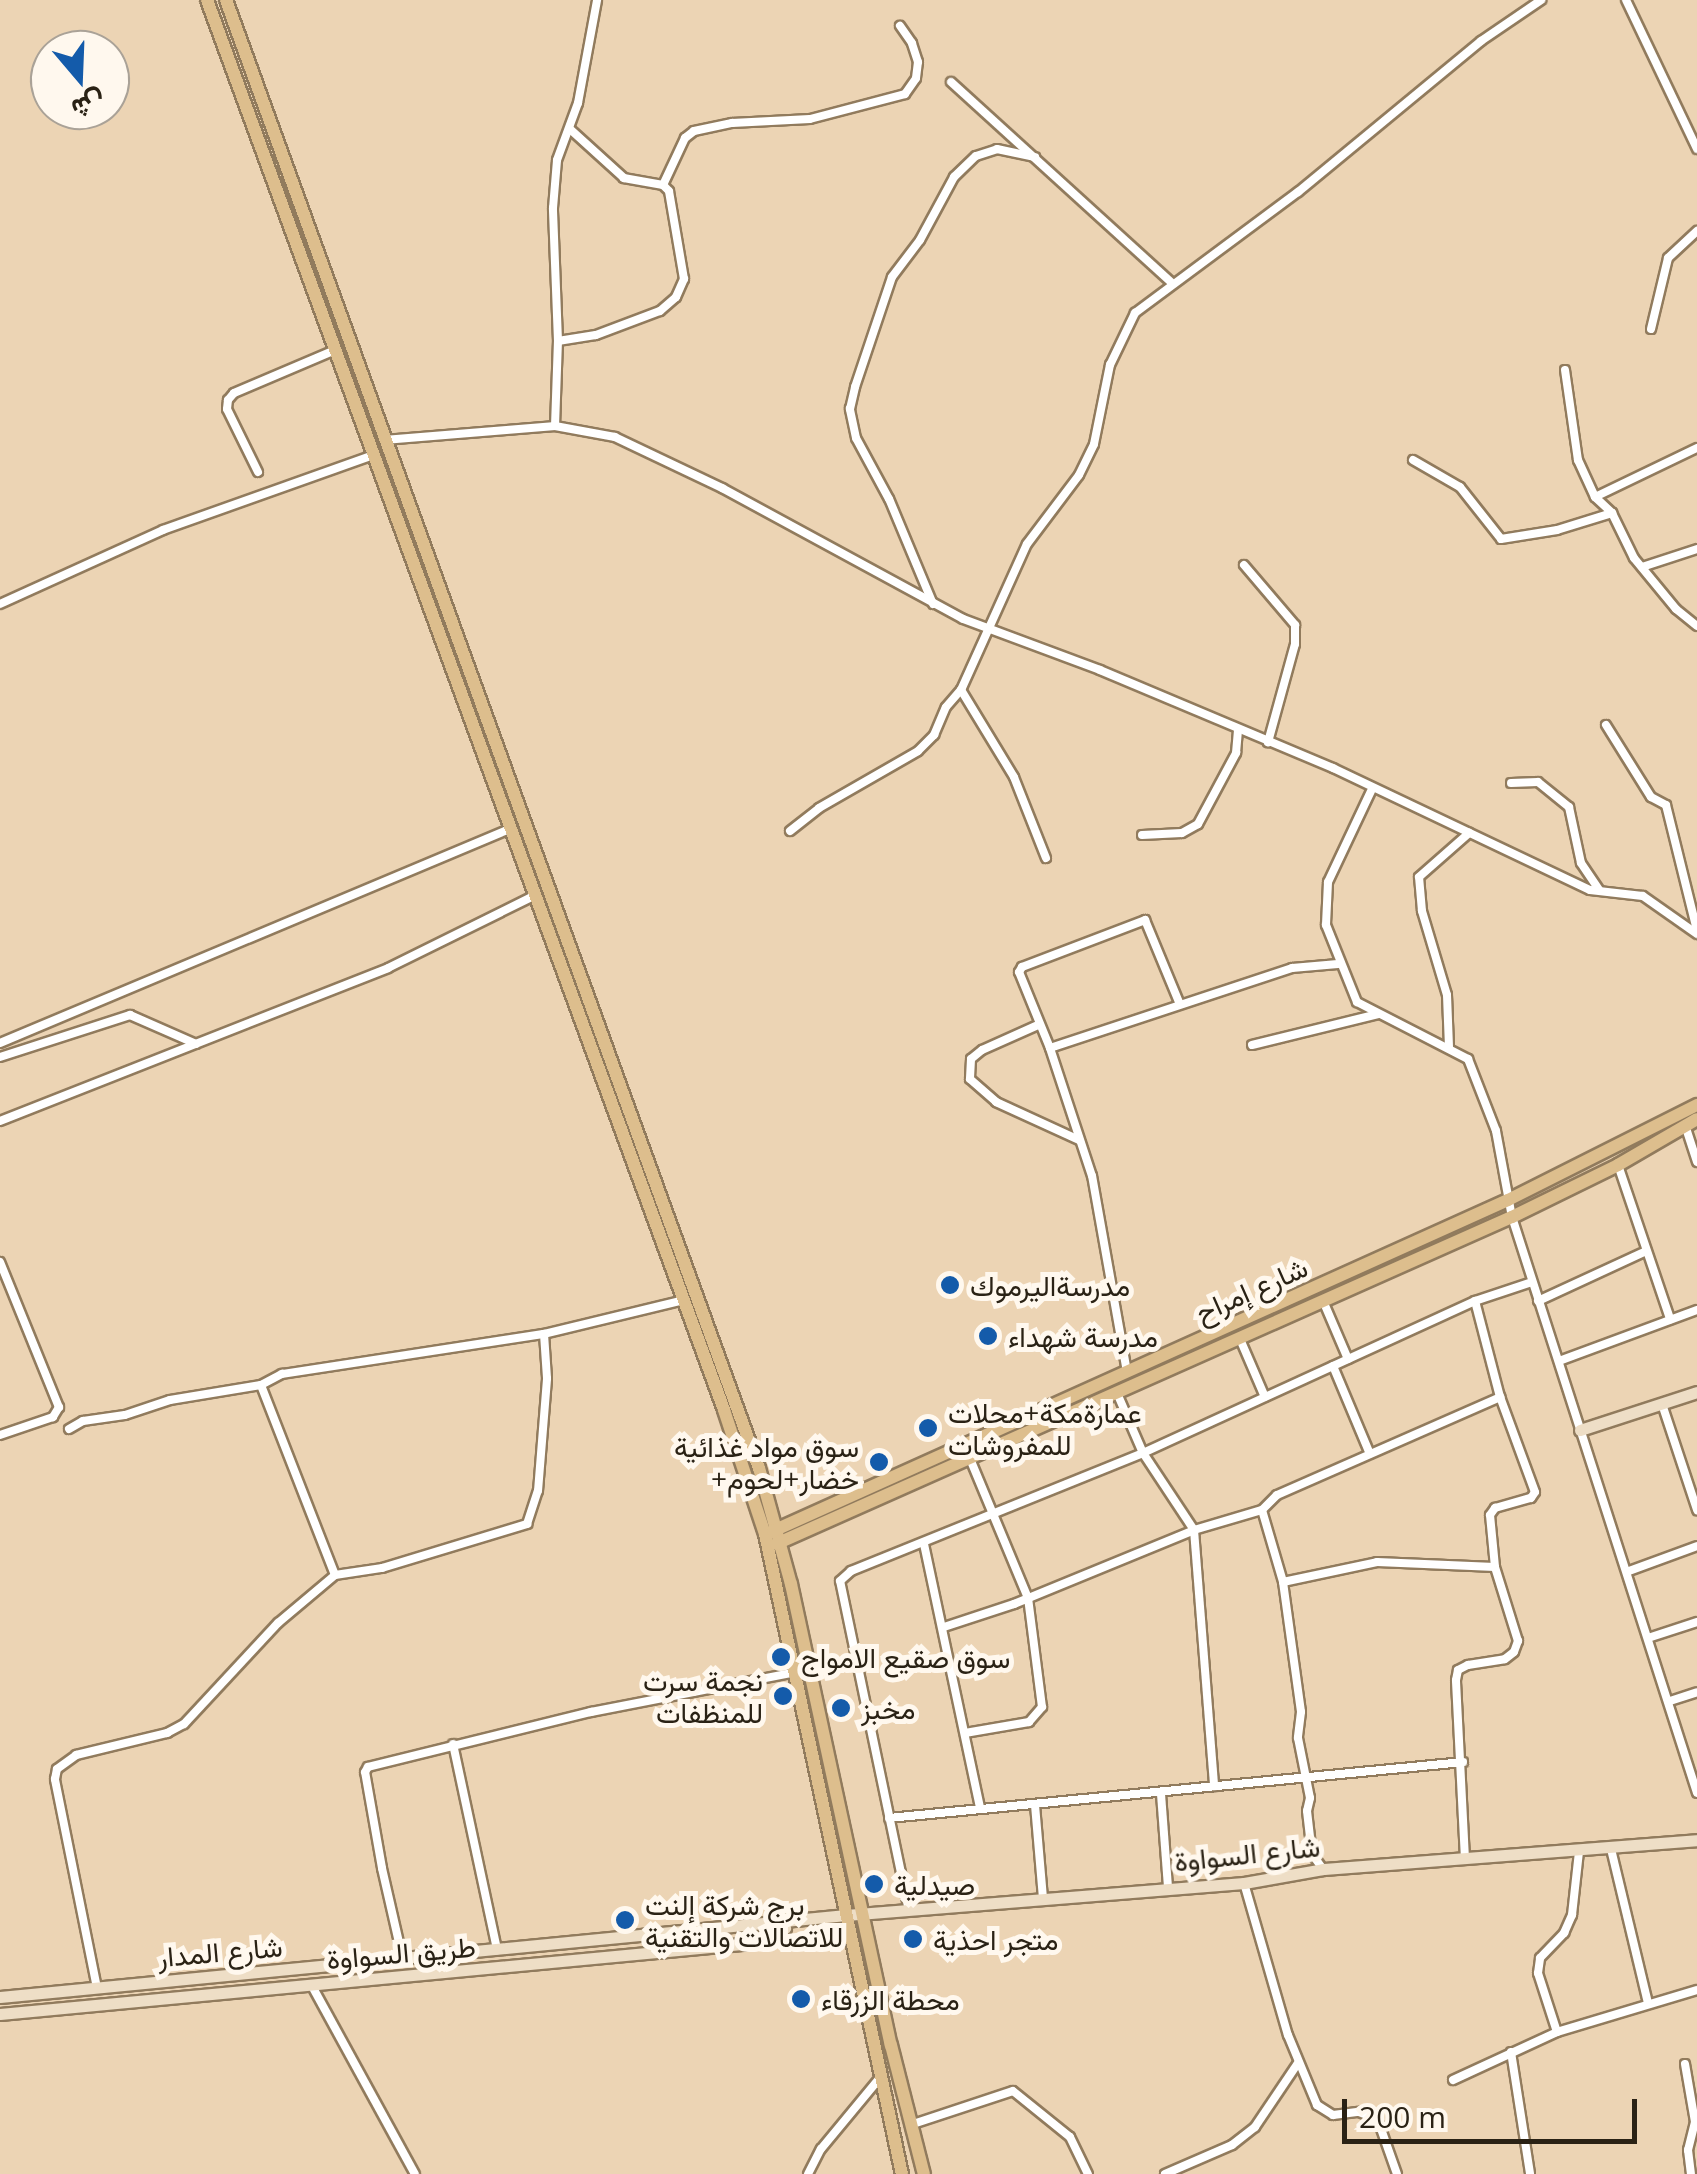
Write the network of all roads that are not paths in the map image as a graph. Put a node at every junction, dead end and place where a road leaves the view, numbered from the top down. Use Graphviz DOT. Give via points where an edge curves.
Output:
graph roads {
  1 [pos="207,0"];
  2 [pos="226,0"];
  3 [pos="597,0"];
  4 [pos="1541,0"];
  5 [pos="1626,0"];
  6 [pos="900,26"];
  7 [pos="951,82"];
  8 [pos="570,129"];
  9 [pos="1697,149"];
  10 [pos="1035,157"];
  11 [pos="663,184"];
  12 [pos="1697,231"];
  13 [pos="1171,282"];
  14 [pos="1651,329"];
  15 [pos="558,341"];
  16 [pos="333,351"];
  17 [pos="357,361"];
  18 [pos="340,367"];
  19 [pos="1565,370"];
  20 [pos="554,426"];
  21 [pos="384,440"];
  22 [pos="1697,448"];
  23 [pos="372,456"];
  24 [pos="1414,460"];
  25 [pos="258,472"];
  26 [pos="1595,496"];
  27 [pos="1612,513"];
  28 [pos="1697,549"];
  29 [pos="1244,564"];
  30 [pos="1642,567"];
  31 [pos="0,604"];
  32 [pos="933,604"];
  33 [pos="1697,626"];
  34 [pos="988,628"];
  35 [pos="961,690"];
  36 [pos="1606,724"];
  37 [pos="1238,730"];
  38 [pos="1268,742"];
  39 [pos="1511,783"];
  40 [pos="1372,790"];
  41 [pos="525,824"];
  42 [pos="510,828"];
  43 [pos="790,830"];
  44 [pos="1469,833"];
  45 [pos="1142,835"];
  46 [pos="1046,858"];
  47 [pos="550,890"];
  48 [pos="1602,894"];
  49 [pos="535,896"];
  50 [pos="1697,932"];
  51 [pos="1338,964"];
  52 [pos="1179,1002"];
  53 [pos="1378,1014"];
  54 [pos="1038,1025"];
  55 [pos="0,1042"];
  56 [pos="196,1044"];
  57 [pos="1252,1045"];
  58 [pos="1450,1046"];
  59 [pos="1050,1048"];
  60 [pos="0,1057"];
  61 [pos="1697,1104"];
  62 [pos="0,1121"];
  63 [pos="1691,1122"];
  64 [pos="1080,1140"];
  65 [pos="1697,1162"];
  66 [pos="1618,1165"];
  67 [pos="1508,1200"];
  68 [pos="1512,1218"];
  69 [pos="1646,1251"];
  70 [pos="0,1262"];
  71 [pos="1532,1282"];
  72 [pos="699,1297"];
  73 [pos="684,1300"];
  74 [pos="1538,1301"];
  75 [pos="1324,1302"];
  76 [pos="1475,1302"];
  77 [pos="1697,1310"];
  78 [pos="1670,1319"];
  79 [pos="544,1334"];
  80 [pos="1240,1339"];
  81 [pos="1348,1359"];
  82 [pos="1559,1361"];
  83 [pos="1334,1366"];
  84 [pos="1127,1372"];
  85 [pos="262,1385"];
  86 [pos="1697,1392"];
  87 [pos="1117,1393"];
  88 [pos="1265,1397"];
  89 [pos="1500,1397"];
  90 [pos="1662,1404"];
  91 [pos="68,1430"];
  92 [pos="1580,1430"];
  93 [pos="0,1435"];
  94 [pos="1143,1452"];
  95 [pos="1370,1454"];
  96 [pos="970,1459"];
  97 [pos="1262,1510"];
  98 [pos="1697,1510"];
  99 [pos="994,1514"];
  100 [pos="1194,1530"];
  101 [pos="773,1538"];
  102 [pos="924,1544"];
  103 [pos="1697,1546"];
  104 [pos="1495,1567"];
  105 [pos="1628,1571"];
  106 [pos="335,1576"];
  107 [pos="1283,1582"];
  108 [pos="1028,1598"];
  109 [pos="1697,1622"];
  110 [pos="944,1627"];
  111 [pos="1648,1638"];
  112 [pos="797,1672"];
  113 [pos="1697,1692"];
  114 [pos="1670,1701"];
  115 [pos="965,1733"];
  116 [pos="453,1744"];
  117 [pos="1463,1762"];
  118 [pos="1306,1780"];
  119 [pos="1214,1786"];
  120 [pos="1161,1794"];
  121 [pos="1697,1794"];
  122 [pos="1036,1804"];
  123 [pos="980,1808"];
  124 [pos="889,1818"];
  125 [pos="1697,1840"];
  126 [pos="1611,1849"];
  127 [pos="1579,1852"];
  128 [pos="1465,1859"];
  129 [pos="1323,1870"];
  130 [pos="1244,1883"];
  131 [pos="1168,1888"];
  132 [pos="1042,1898"];
  133 [pos="909,1911"];
  134 [pos="863,1914"];
  135 [pos="846,1915"];
  136 [pos="803,1921"];
  137 [pos="497,1951"];
  138 [pos="403,1960"];
  139 [pos="312,1986"];
  140 [pos="97,1988"];
  141 [pos="1697,1990"];
  142 [pos="0,1997"];
  143 [pos="1648,2003"];
  144 [pos="0,2014"];
  145 [pos="1557,2032"];
  146 [pos="1510,2052"];
  147 [pos="1298,2064"];
  148 [pos="1685,2064"];
  149 [pos="879,2079"];
  150 [pos="1453,2080"];
  151 [pos="910,2125"];
  152 [pos="1200,2162"];
  153 [pos="415,2174"];
  154 [pos="808,2174"];
  155 [pos="902,2174"];
  156 [pos="924,2174"];
  157 [pos="1088,2174"];
  158 [pos="1165,2174"];
  159 [pos="1202,2174"];
  160 [pos="1397,2174"];
  161 [pos="1530,2174"];
  162 [pos="1691,2174"];
  1 -- 16 [label="main road"];
  2 -- 17 [label="main road"];
  3 -- 8 [label="street"];
  4 -- 13 [label="street" via="1411,96 1298,192"];
  5 -- 9 [label="street"];
  6 -- 11 [label="street" via="918,62 906,94 810,119 694,131"];
  7 -- 10 [label="street"];
  8 -- 11 [label="street" via="624,178"];
  8 -- 15 [label="street" via="557,160 553,208"];
  10 -- 13 [label="street"];
  10 -- 32 [label="street" via="997,149 976,156 954,178 892,276 855,387 850,409 856,438"];
  11 -- 15 [label="street" via="674,202 684,268 676,297 631,323"];
  12 -- 14 [label="street" via="1668,258"];
  13 -- 34 [label="street" via="1134,313 1110,364 1094,444 1028,544"];
  15 -- 20 [label="street"];
  16 -- 18 [label="main road"];
  16 -- 25 [label="street" via="228,400"];
  17 -- 18 [label="main road"];
  17 -- 21 [label="main road"];
  18 -- 23 [label="main road"];
  19 -- 26 [label="street" via="1578,460"];
  20 -- 21 [label="street"];
  20 -- 32 [label="street" via="615,437"];
  21 -- 41 [label="main road"];
  22 -- 26 [label="street"];
  23 -- 31 [label="street" via="164,530"];
  23 -- 42 [label="main road"];
  24 -- 27 [label="street" via="1460,487 1501,540"];
  26 -- 27 [label="street"];
  27 -- 30 [label="street"];
  28 -- 30 [label="street"];
  29 -- 38 [label="street" via="1296,632"];
  30 -- 33 [label="street"];
  32 -- 34 [label="street"];
  34 -- 35 [label="street"];
  34 -- 37 [label="street"];
  35 -- 43 [label="street" via="918,751"];
  35 -- 46 [label="street" via="1014,777"];
  36 -- 50 [label="street" via="1651,797 1666,805"];
  37 -- 38 [label="street"];
  37 -- 45 [label="street" via="1236,753 1198,824 1182,833"];
  38 -- 40 [label="street"];
  39 -- 48 [label="street" via="1538,782 1569,807 1581,863"];
  40 -- 44 [label="street"];
  40 -- 51 [label="street" via="1341,849 1324,904"];
  41 -- 42 [label="street"];
  41 -- 47 [label="main road"];
  42 -- 49 [label="main road"];
  42 -- 55 [label="street"];
  44 -- 48 [label="street"];
  44 -- 58 [label="street" via="1419,877 1447,995"];
  47 -- 49 [label="street"];
  47 -- 72 [label="main road"];
  48 -- 50 [label="street" via="1643,896"];
  49 -- 56 [label="street" via="388,968"];
  49 -- 73 [label="main road"];
  51 -- 52 [label="street" via="1292,968"];
  51 -- 53 [label="street" via="1357,1002"];
  52 -- 54 [label="street" via="1148,924 1140,920 1022,967 1020,980"];
  52 -- 59 [label="street"];
  53 -- 57 [label="street"];
  53 -- 58 [label="street"];
  54 -- 59 [label="street"];
  54 -- 64 [label="street" via="982,1050 971,1059 970,1079 996,1102"];
  56 -- 60 [label="street" via="130,1015"];
  56 -- 62 [label="street"];
  58 -- 67 [label="street" via="1468,1058 1496,1131"];
  59 -- 64 [label="street"];
  61 -- 67 [label="main road, شارع إمراح"];
  63 -- 65 [label="street"];
  63 -- 66 [label="main road, شارع إمراح"];
  64 -- 84 [label="street" via="1099,1207"];
  66 -- 68 [label="main road, شارع إمراح"];
  66 -- 69 [label="street"];
  67 -- 68 [label="street"];
  67 -- 84 [label="main road, شارع إمراح"];
  68 -- 71 [label="street"];
  68 -- 75 [label="main road, شارع إمراح"];
  69 -- 74 [label="street"];
  69 -- 78 [label="street"];
  70 -- 93 [label="street" via="59,1408 53,1417"];
  71 -- 74 [label="street"];
  71 -- 76 [label="street"];
  72 -- 73 [label="street"];
  72 -- 101 [label="main road"];
  73 -- 79 [label="street"];
  73 -- 101 [label="main road"];
  74 -- 82 [label="street"];
  75 -- 80 [label="main road, شارع إمراح"];
  75 -- 81 [label="street"];
  76 -- 81 [label="street"];
  76 -- 89 [label="street"];
  77 -- 78 [label="street"];
  78 -- 82 [label="street"];
  79 -- 85 [label="street" via="282,1374"];
  79 -- 106 [label="street" via="538,1491 527,1524"];
  80 -- 87 [label="main road, شارع إمراح"];
  80 -- 88 [label="street"];
  81 -- 83 [label="street"];
  82 -- 92 [label="street"];
  83 -- 88 [label="street"];
  83 -- 95 [label="street"];
  84 -- 101 [label="main road, شارع إمراح"];
  85 -- 91 [label="street" via="83,1420"];
  85 -- 106 [label="street"];
  86 -- 90 [label="street"];
  87 -- 94 [label="street"];
  87 -- 96 [label="main road, شارع إمراح"];
  88 -- 94 [label="street"];
  89 -- 95 [label="street"];
  89 -- 104 [label="street" via="1535,1492 1492,1511"];
  90 -- 92 [label="street"];
  90 -- 98 [label="street"];
  92 -- 105 [label="street"];
  94 -- 99 [label="street"];
  94 -- 100 [label="street"];
  95 -- 97 [label="street" via="1276,1495"];
  96 -- 99 [label="street"];
  96 -- 101 [label="main road, شارع إمراح"];
  97 -- 100 [label="street"];
  97 -- 107 [label="street"];
  99 -- 102 [label="street"];
  99 -- 108 [label="street"];
  100 -- 108 [label="street"];
  100 -- 119 [label="street"];
  101 -- 112 [label="main road"];
  101 -- 134 [label="main road"];
  102 -- 110 [label="street"];
  102 -- 124 [label="street" via="852,1571 840,1582"];
  103 -- 105 [label="street"];
  104 -- 107 [label="street" via="1376,1562"];
  104 -- 117 [label="street" via="1518,1641 1505,1658 1458,1670"];
  105 -- 111 [label="street"];
  106 -- 140 [label="street" via="278,1623 184,1724 76,1755 57,1769"];
  107 -- 118 [label="street"];
  108 -- 110 [label="street"];
  108 -- 115 [label="street" via="1042,1706 1028,1722"];
  109 -- 111 [label="street"];
  110 -- 115 [label="street"];
  111 -- 114 [label="street"];
  112 -- 116 [label="street"];
  112 -- 135 [label="main road"];
  113 -- 114 [label="street"];
  114 -- 121 [label="street"];
  115 -- 123 [label="street"];
  116 -- 137 [label="street"];
  116 -- 138 [label="street" via="365,1772"];
  117 -- 118 [label="street"];
  117 -- 128 [label="street"];
  118 -- 119 [label="street"];
  118 -- 129 [label="street" via="1312,1854"];
  119 -- 120 [label="street"];
  120 -- 122 [label="street"];
  120 -- 131 [label="street"];
  122 -- 123 [label="street"];
  122 -- 132 [label="street"];
  123 -- 124 [label="street"];
  124 -- 133 [label="street"];
  125 -- 126 [label="street, شارع السواوة"];
  126 -- 127 [label="street, شارع السواوة"];
  126 -- 143 [label="street"];
  127 -- 128 [label="street, شارع السواوة"];
  127 -- 145 [label="street" via="1572,1914 1540,1958 1538,1973"];
  128 -- 129 [label="street, شارع السواوة"];
  129 -- 130 [label="street, شارع السواوة"];
  130 -- 131 [label="street, شارع السواوة"];
  130 -- 147 [label="street"];
  131 -- 132 [label="street, شارع السواوة"];
  132 -- 133 [label="street, شارع السواوة"];
  133 -- 134 [label="street, شارع السواوة"];
  134 -- 135 [label="street, شارع السواوة"];
  134 -- 151 [label="main road"];
  135 -- 136 [label="street, شارع السواوة"];
  135 -- 149 [label="main road"];
  136 -- 137 [label="street, شارع المدار"];
  136 -- 139 [label="street, طريق السواوة" via="742,1944"];
  137 -- 138 [label="street, شارع المدار"];
  138 -- 140 [label="street, شارع المدار"];
  139 -- 144 [label="street, طريق السواوة"];
  139 -- 153 [label="street"];
  140 -- 142 [label="street, شارع المدار"];
  141 -- 143 [label="street"];
  143 -- 145 [label="street"];
  145 -- 146 [label="street"];
  146 -- 150 [label="street"];
  146 -- 161 [label="street"];
  147 -- 152 [label="street" via="1255,2126"];
  147 -- 160 [label="street" via="1326,2113 1360,2112 1376,2121"];
  148 -- 162 [label="street" via="1695,2122"];
  149 -- 154 [label="street"];
  149 -- 155 [label="main road"];
  151 -- 156 [label="main road"];
  151 -- 157 [label="street" via="1013,2091 1070,2136"];
  152 -- 158 [label="street"];
  152 -- 159 [label="street"];
}
